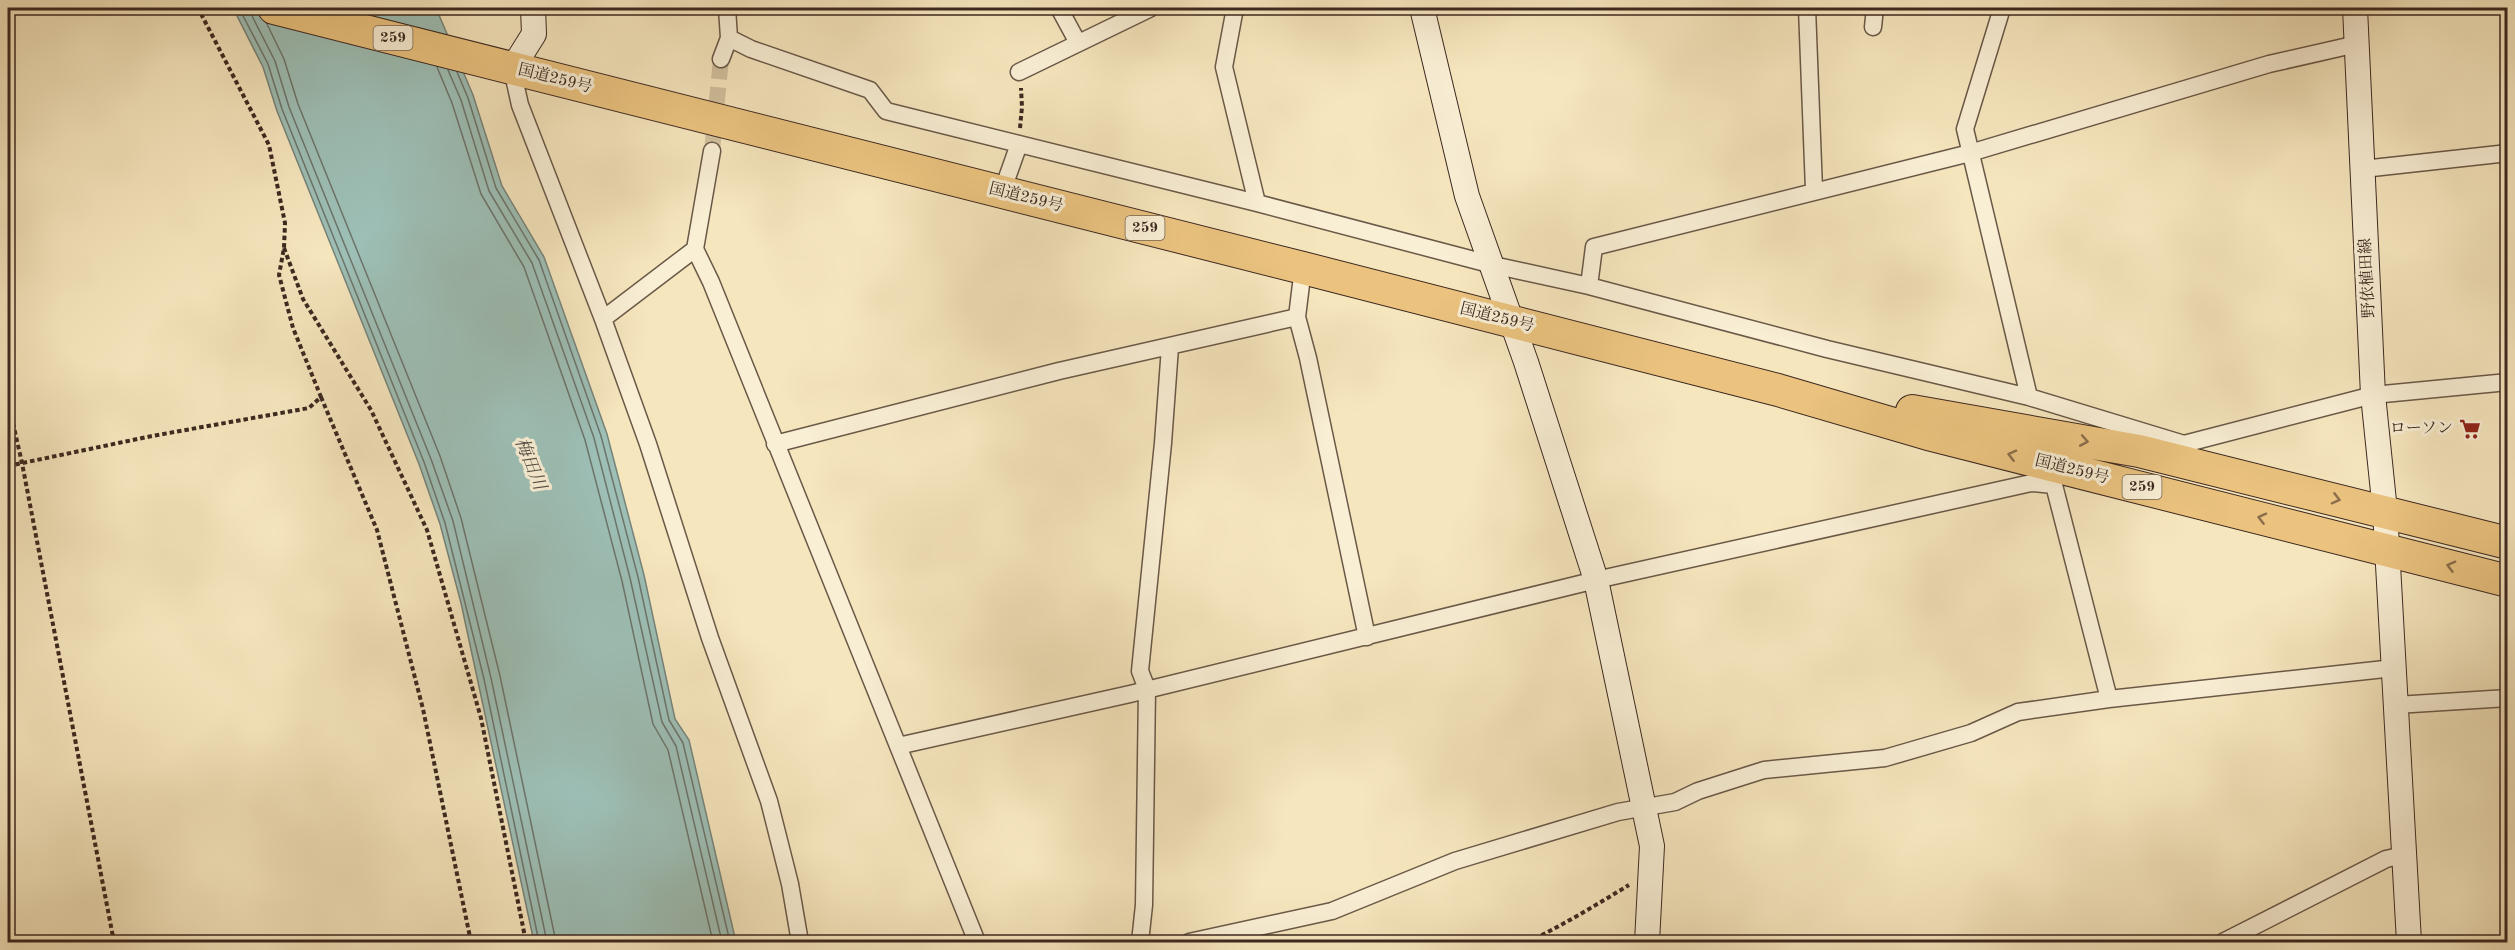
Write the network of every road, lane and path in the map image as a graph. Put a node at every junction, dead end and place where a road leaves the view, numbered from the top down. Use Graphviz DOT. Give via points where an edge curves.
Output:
graph roads {
  1 [pos="198,8"];
  2 [pos="274,8"];
  3 [pos="533,8"];
  4 [pos="727,8"];
  5 [pos="1059,8"];
  6 [pos="1151,8"];
  7 [pos="1235,8"];
  8 [pos="1422,8"];
  9 [pos="1807,8"];
  10 [pos="1875,8"];
  11 [pos="2002,8"];
  12 [pos="2355,8"];
  13 [pos="1873,27"];
  14 [pos="729,38"];
  15 [pos="1078,43"];
  16 [pos="2357,44"];
  17 [pos="722,59"];
  18 [pos="512,69"];
  19 [pos="1019,72"];
  20 [pos="1019,144"];
  21 [pos="712,151"];
  22 [pos="1970,153"];
  23 [pos="2508,153"];
  24 [pos="2362,169"];
  25 [pos="1814,190"];
  26 [pos="1002,192"];
  27 [pos="1257,203"];
  28 [pos="284,248"];
  29 [pos="695,249"];
  30 [pos="1493,265"];
  31 [pos="1303,268"];
  32 [pos="1590,286"];
  33 [pos="1297,317"];
  34 [pos="603,319"];
  35 [pos="1513,322"];
  36 [pos="1170,346"];
  37 [pos="2508,382"];
  38 [pos="1778,390"];
  39 [pos="2373,395"];
  40 [pos="321,397"];
  41 [pos="2028,397"];
  42 [pos="8,400"];
  43 [pos="775,444"];
  44 [pos="22,463"];
  45 [pos="8,466"];
  46 [pos="2385,511"];
  47 [pos="2508,543"];
  48 [pos="2386,549"];
  49 [pos="1596,580"];
  50 [pos="2508,581"];
  51 [pos="1367,637"];
  52 [pos="2394,668"];
  53 [pos="1148,689"];
  54 [pos="2508,698"];
  55 [pos="2109,699"];
  56 [pos="2396,705"];
  57 [pos="898,746"];
  58 [pos="1645,807"];
  59 [pos="2404,855"];
  60 [pos="1650,873"];
  61 [pos="114,942"];
  62 [pos="471,942"];
  63 [pos="526,942"];
  64 [pos="800,942"];
  65 [pos="977,942"];
  66 [pos="1140,942"];
  67 [pos="1189,942"];
  68 [pos="1528,942"];
  69 [pos="1647,942"];
  70 [pos="2223,942"];
  71 [pos="2409,942"];
  1 -- 28 [label="path" via="268,145 285,223"];
  2 -- 18 [label="highway, 国道259号 / 259"];
  3 -- 18 [label="street" via="534,34"];
  4 -- 14 [label="street"];
  5 -- 15 [label="street"];
  6 -- 15 [label="street"];
  7 -- 27 [label="street" via="1224,67"];
  8 -- 30 [label="street" via="1467,196"];
  9 -- 25 [label="street"];
  10 -- 13 [label="street"];
  11 -- 22 [label="street" via="1965,129"];
  12 -- 16 [label="street, 野依植田線"];
  14 -- 17 [label="street"];
  14 -- 20 [label="street" via="870,90 886,111"];
  15 -- 19 [label="street"];
  16 -- 22 [label="street" via="2268,64"];
  16 -- 24 [label="street, 野依植田線"];
  18 -- 26 [label="highway, 国道259号 / 259"];
  18 -- 34 [label="street" via="520,105"];
  19 -- 20 [label="path"];
  20 -- 26 [label="street"];
  20 -- 27 [label="street"];
  21 -- 29 [label="street"];
  22 -- 25 [label="street"];
  22 -- 41 [label="street"];
  23 -- 24 [label="street"];
  24 -- 39 [label="street, 野依植田線"];
  25 -- 32 [label="street" via="1594,247"];
  26 -- 31 [label="highway, 国道259号 / 259"];
  27 -- 30 [label="street"];
  28 -- 40 [label="path" via="279,275 293,328"];
  28 -- 63 [label="path" via="303,299 371,410 427,530 481,718"];
  29 -- 34 [label="street"];
  29 -- 43 [label="street"];
  30 -- 32 [label="street"];
  30 -- 35 [label="street"];
  31 -- 33 [label="street"];
  31 -- 35 [label="highway, 国道259号 / 259"];
  32 -- 41 [label="street"];
  33 -- 36 [label="street"];
  33 -- 51 [label="street"];
  34 -- 64 [label="street" via="769,801"];
  35 -- 38 [label="highway, 国道259号 / 259"];
  35 -- 49 [label="street"];
  36 -- 43 [label="street"];
  36 -- 53 [label="street" via="1142,635 1140,671"];
  37 -- 39 [label="street"];
  38 -- 46 [label="highway, 国道259号 / 259, one-way" via="2139,451"];
  48 -- 38 [label="highway, 国道259号 / 259, one-way" via="1928,434"];
  39 -- 41 [label="street" via="2184,444"];
  39 -- 46 [label="street, 野依植田線"];
  40 -- 44 [label="path" via="309,408"];
  40 -- 62 [label="path" via="377,530 423,709"];
  42 -- 44 [label="path"];
  43 -- 57 [label="street"];
  44 -- 45 [label="path"];
  44 -- 61 [label="path"];
  46 -- 47 [label="highway, 国道259号 / 259"];
  46 -- 48 [label="street, 野依植田線"];
  50 -- 48 [label="highway, 国道259号 / 259, one-way"];
  48 -- 52 [label="street, 野依植田線"];
  49 -- 51 [label="street"];
  49 -- 55 [label="street" via="2031,483 2054,485"];
  49 -- 58 [label="street"];
  51 -- 53 [label="street"];
  52 -- 55 [label="street"];
  52 -- 56 [label="street, 野依植田線"];
  53 -- 57 [label="street"];
  53 -- 66 [label="street"];
  54 -- 56 [label="street"];
  55 -- 58 [label="street" via="2018,712 1971,733 1885,758 1764,770 1675,802"];
  56 -- 59 [label="street, 野依植田線"];
  57 -- 65 [label="street"];
  58 -- 60 [label="street" via="1652,846"];
  58 -- 67 [label="street" via="1587,820 1455,861 1332,911"];
  59 -- 70 [label="street" via="2386,859"];
  59 -- 71 [label="street, 野依植田線"];
  60 -- 68 [label="path"];
  60 -- 69 [label="street"];
}
